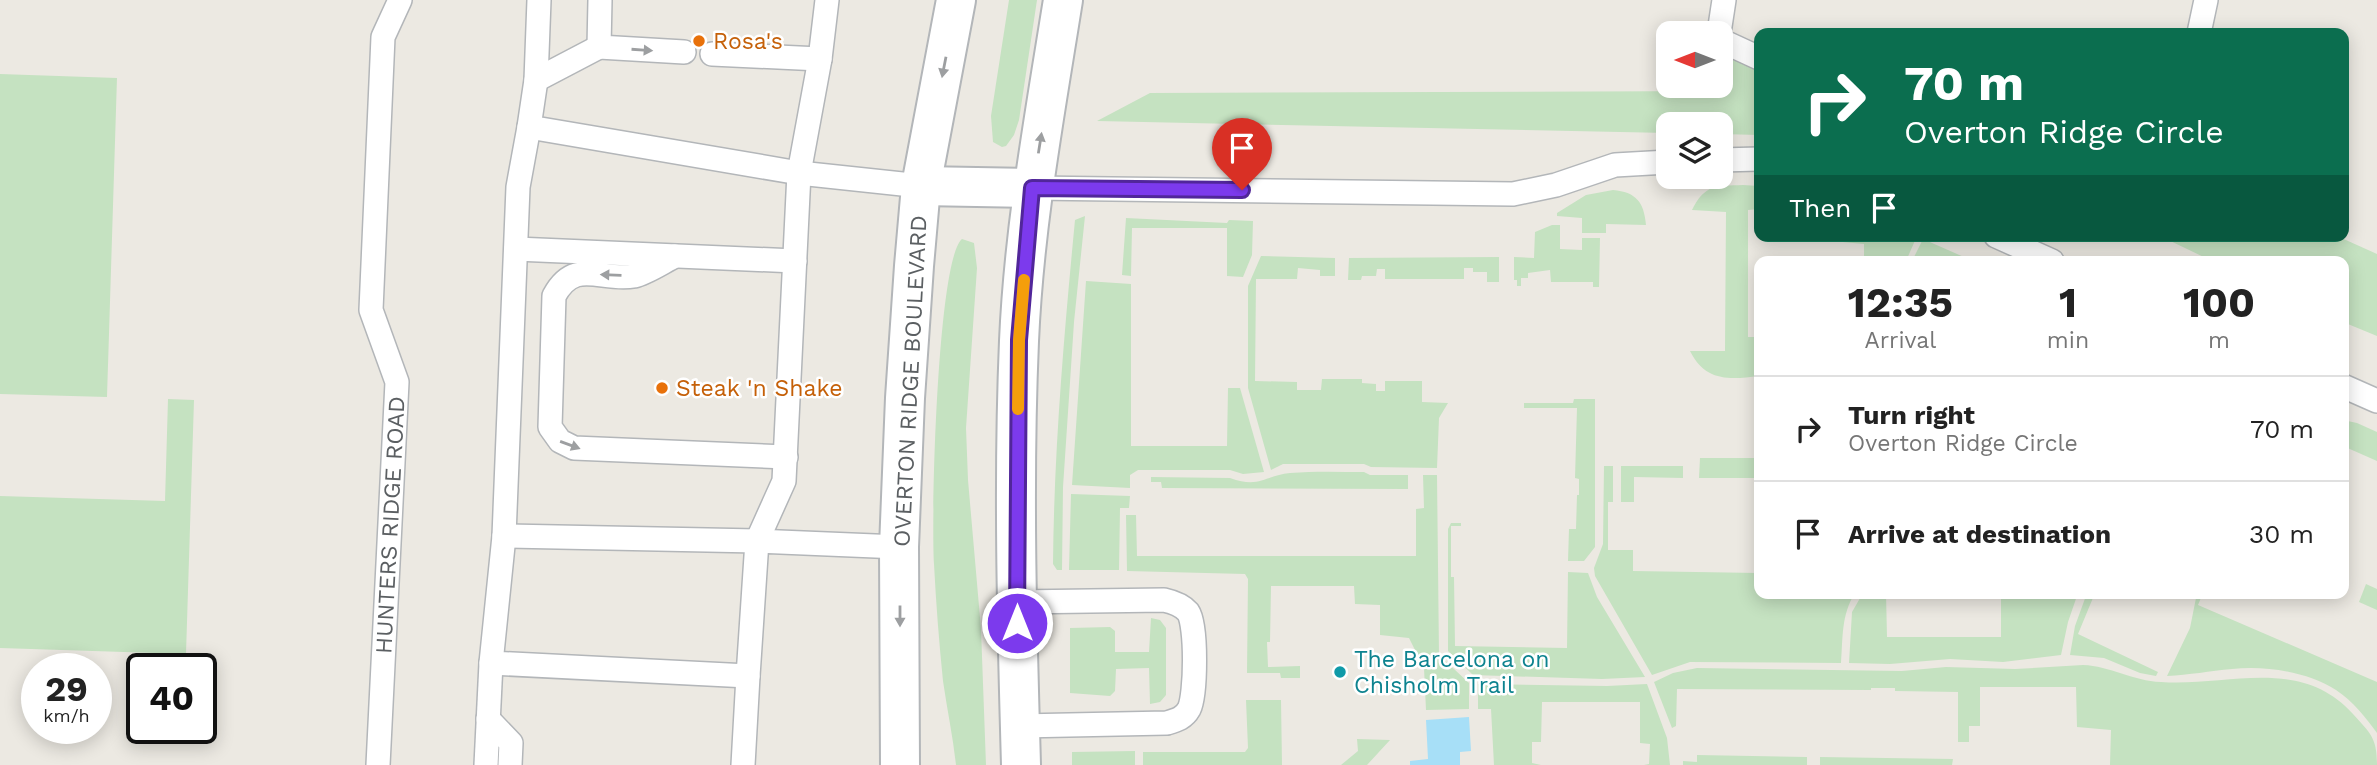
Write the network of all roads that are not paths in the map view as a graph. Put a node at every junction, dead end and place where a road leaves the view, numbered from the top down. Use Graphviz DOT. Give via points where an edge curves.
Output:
graph roads {
  1 [pos="400,0"];
  2 [pos="539,0"];
  3 [pos="600,0"];
  4 [pos="827,0"];
  5 [pos="957,0"];
  6 [pos="1063,0"];
  7 [pos="1724,0"];
  8 [pos="2206,0"];
  9 [pos="1721,21"];
  10 [pos="2200,28"];
  11 [pos="1733,46"];
  12 [pos="598,47"];
  13 [pos="684,52"];
  14 [pos="712,54"];
  15 [pos="1754,56"];
  16 [pos="820,60"];
  17 [pos="536,80"];
  18 [pos="529,127"];
  19 [pos="1754,159"];
  20 [pos="1733,160"];
  21 [pos="1656,163"];
  22 [pos="799,173"];
  23 [pos="921,186"];
  24 [pos="1032,188"];
  25 [pos="2009,242"];
  26 [pos="516,249"];
  27 [pos="675,256"];
  28 [pos="2041,256"];
  29 [pos="795,261"];
  30 [pos="2349,389"];
  31 [pos="2377,401"];
  32 [pos="786,457"];
  33 [pos="504,536"];
  34 [pos="757,541"];
  35 [pos="899,547"];
  36 [pos="1017,602"];
  37 [pos="491,663"];
  38 [pos="748,676"];
  39 [pos="488,719"];
  40 [pos="1020,726"];
  41 [pos="378,765"];
  42 [pos="486,765"];
  43 [pos="510,765"];
  44 [pos="743,765"];
  45 [pos="900,765"];
  46 [pos="1021,765"];
  1 -- 41 [label="lane, HUNTERS RIDGE ROAD" via="383,37 371,310 397,382"];
  2 -- 17 [label="lane"];
  3 -- 12 [label="lane"];
  4 -- 16 [label="lane"];
  5 -- 23 [label="street, OVERTON RIDGE BOULEVARD, one-way"];
  24 -- 6 [label="street, one-way"];
  7 -- 9 [label="lane"];
  8 -- 10 [label="lane"];
  11 -- 15 [label="lane"];
  12 -- 13 [label="lane, one-way"];
  12 -- 17 [label="lane"];
  14 -- 16 [label="lane"];
  16 -- 22 [label="lane"];
  17 -- 18 [label="lane"];
  18 -- 22 [label="lane"];
  18 -- 26 [label="lane" via="518,187"];
  19 -- 20 [label="lane"];
  21 -- 24 [label="lane" via="1615,165 1556,186 1513,194"];
  22 -- 23 [label="lane"];
  22 -- 29 [label="lane"];
  23 -- 24 [label="street"];
  23 -- 35 [label="street, OVERTON RIDGE BOULEVARD"];
  24 -- 36 [label="street" via="1019,340"];
  25 -- 28 [label="lane"];
  26 -- 27 [label="lane"];
  26 -- 33 [label="lane"];
  27 -- 29 [label="lane"];
  27 -- 32 [label="lane, one-way" via="635,276 574,274 561,283 554,296 550,427 560,442 574,449"];
  29 -- 32 [label="lane"];
  30 -- 31 [label="lane"];
  32 -- 34 [label="lane" via="784,481"];
  33 -- 34 [label="lane"];
  33 -- 37 [label="lane"];
  34 -- 35 [label="lane"];
  34 -- 38 [label="lane"];
  35 -- 45 [label="street, OVERTON RIDGE BOULEVARD, one-way"];
  36 -- 40 [label="street"];
  36 -- 40 [label="lane" via="1164,600 1177,603 1193,623 1193,697 1181,719"];
  37 -- 38 [label="lane"];
  37 -- 39 [label="lane"];
  38 -- 44 [label="lane"];
  39 -- 42 [label="lane"];
  39 -- 43 [label="lane" via="511,743"];
  40 -- 46 [label="street"];
}
